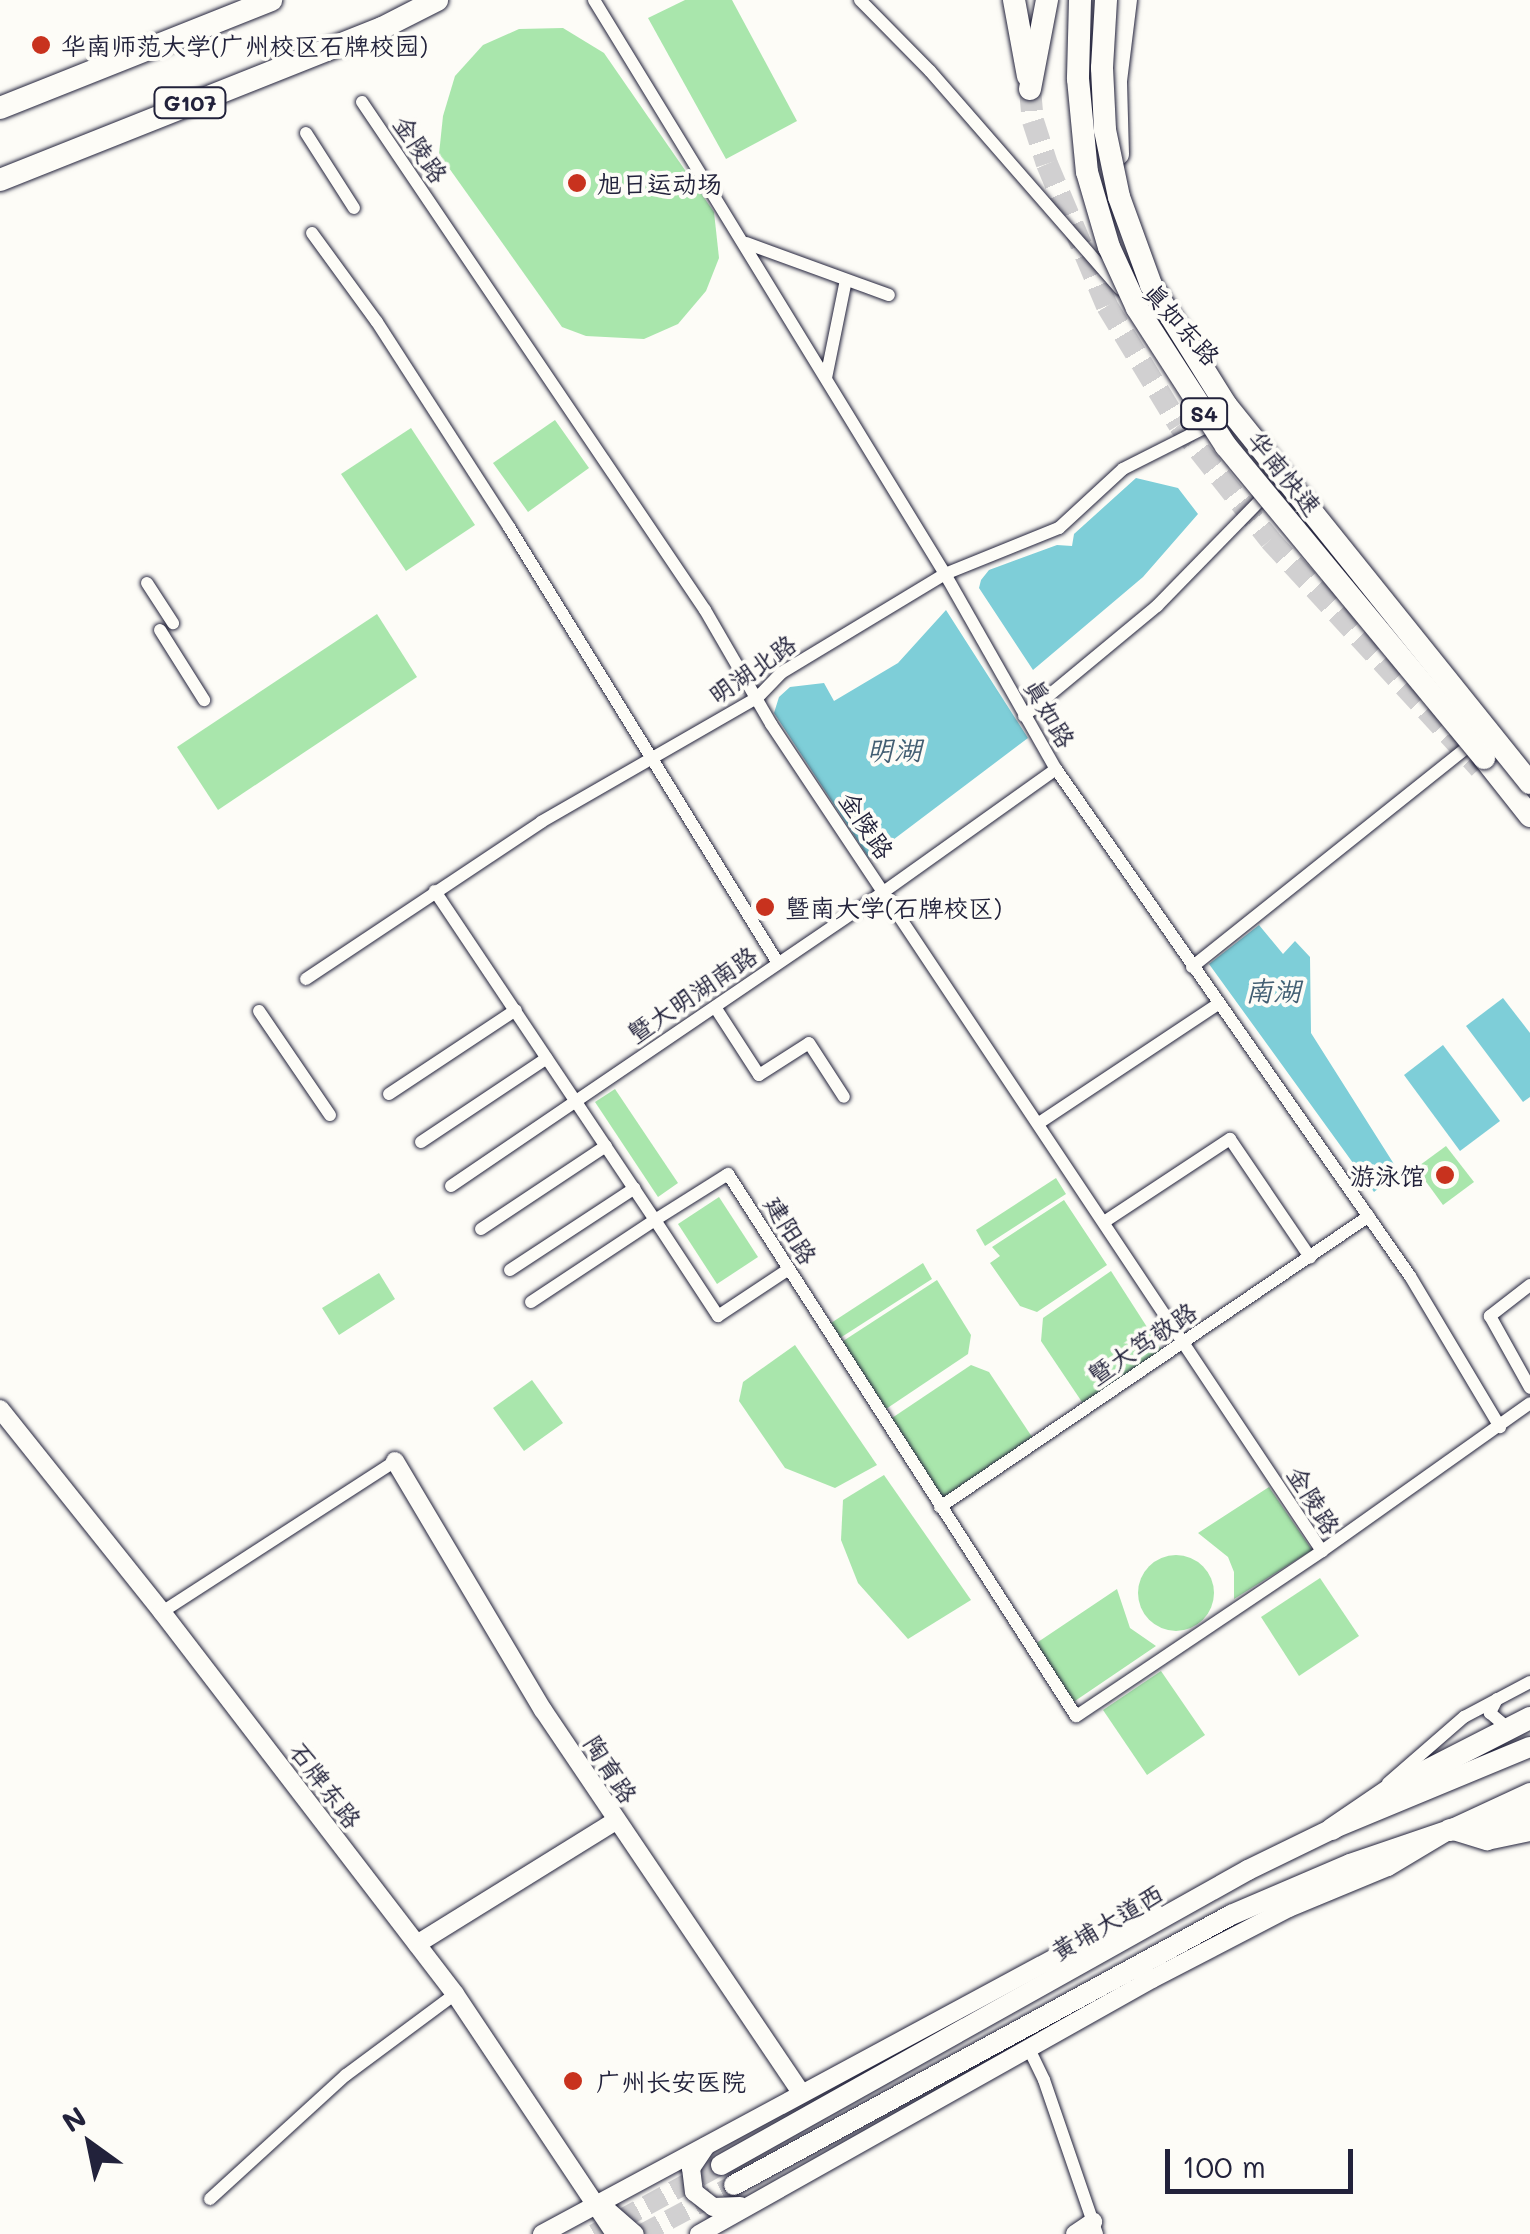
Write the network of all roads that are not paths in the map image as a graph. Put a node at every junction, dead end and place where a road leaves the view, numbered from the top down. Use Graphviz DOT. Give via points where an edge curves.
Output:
graph roads {
  1 [pos="271,0"];
  2 [pos="436,0"];
  3 [pos="452,0"];
  4 [pos="594,0"];
  5 [pos="860,0"];
  6 [pos="1014,0"];
  7 [pos="1047,0"];
  8 [pos="1080,0"];
  9 [pos="1106,0"];
  10 [pos="1126,0"];
  11 [pos="382,28"];
  12 [pos="362,102"];
  13 [pos="0,108"];
  14 [pos="306,133"];
  15 [pos="0,180"];
  16 [pos="1119,197"];
  17 [pos="354,208"];
  18 [pos="312,233"];
  19 [pos="746,244"];
  20 [pos="846,280"];
  21 [pos="889,295"];
  22 [pos="826,378"];
  23 [pos="1231,414"];
  24 [pos="1283,477"];
  25 [pos="945,574"];
  26 [pos="146,583"];
  27 [pos="758,696"];
  28 [pos="204,700"];
  29 [pos="1024,716"];
  30 [pos="1483,726"];
  31 [pos="652,761"];
  32 [pos="1056,768"];
  33 [pos="1530,770"];
  34 [pos="1530,783"];
  35 [pos="1530,816"];
  36 [pos="885,891"];
  37 [pos="435,892"];
  38 [pos="778,963"];
  39 [pos="1192,967"];
  40 [pos="306,980"];
  41 [pos="1218,1004"];
  42 [pos="716,1007"];
  43 [pos="516,1010"];
  44 [pos="259,1012"];
  45 [pos="548,1058"];
  46 [pos="388,1094"];
  47 [pos="844,1097"];
  48 [pos="575,1100"];
  49 [pos="330,1115"];
  50 [pos="1040,1123"];
  51 [pos="420,1142"];
  52 [pos="606,1146"];
  53 [pos="450,1186"];
  54 [pos="635,1188"];
  55 [pos="1370,1216"];
  56 [pos="656,1220"];
  57 [pos="1104,1222"];
  58 [pos="481,1229"];
  59 [pos="1310,1257"];
  60 [pos="788,1269"];
  61 [pos="510,1270"];
  62 [pos="1530,1285"];
  63 [pos="531,1302"];
  64 [pos="1184,1342"];
  65 [pos="1530,1388"];
  66 [pos="1530,1404"];
  67 [pos="0,1409"];
  68 [pos="1500,1426"];
  69 [pos="395,1462"];
  70 [pos="940,1507"];
  71 [pos="1322,1552"];
  72 [pos="162,1612"];
  73 [pos="1530,1682"];
  74 [pos="1498,1697"];
  75 [pos="1076,1716"];
  76 [pos="1530,1718"];
  77 [pos="1508,1728"];
  78 [pos="1530,1748"];
  79 [pos="1530,1793"];
  80 [pos="1369,1802"];
  81 [pos="1530,1814"];
  82 [pos="615,1821"];
  83 [pos="1332,1829"];
  84 [pos="1450,1830"];
  85 [pos="1530,1832"];
  86 [pos="1203,1894"];
  87 [pos="417,1944"];
  88 [pos="454,1994"];
  89 [pos="1030,2051"];
  90 [pos="801,2093"];
  91 [pos="710,2142"];
  92 [pos="721,2165"];
  93 [pos="734,2185"];
  94 [pos="210,2199"];
  95 [pos="598,2203"];
  96 [pos="751,2204"];
  97 [pos="1095,2228"];
  98 [pos="553,2232"];
  99 [pos="615,2234"];
  100 [pos="635,2234"];
  101 [pos="699,2234"];
  102 [pos="1074,2234"];
  1 -- 13 [label="highway, G107"];
  2 -- 11 [label="highway, G107"];
  3 -- 11 [label="street"];
  4 -- 19 [label="street, 真如路"];
  5 -- 23 [label="street, 真如东路"];
  6 -- 7 [label="highway" via="1030,89"];
  8 -- 35 [label="highway, 华南快速 / S4, bridge" via="1087,172 1109,247 1146,325 1226,446"];
  9 -- 16 [label="highway, 华南快速 / S4, bridge" via="1103,106"];
  10 -- 16 [label="highway, bridge" via="1116,81"];
  11 -- 15 [label="highway, G107"];
  12 -- 27 [label="street, 金陵路"];
  14 -- 17 [label="street"];
  16 -- 30 [label="highway, 华南快速 / S4, bridge" via="1151,285 1204,374"];
  18 -- 31 [label="street" via="499,511"];
  19 -- 20 [label="street"];
  19 -- 22 [label="street, 真如路"];
  20 -- 21 [label="street"];
  20 -- 22 [label="street"];
  22 -- 25 [label="street, 真如路"];
  23 -- 24 [label="street, 真如东路"];
  23 -- 25 [label="street, 明湖北路" via="1123,469 1058,528"];
  24 -- 29 [label="street" via="1157,606"];
  24 -- 30 [label="street, 真如东路"];
  25 -- 27 [label="street, 明湖北路" via="781,673"];
  25 -- 29 [label="street, 真如路"];
  26 -- 28 [label="street"];
  27 -- 31 [label="street, 明湖北路"];
  27 -- 36 [label="street, 金陵路"];
  29 -- 32 [label="street, 真如路"];
  30 -- 33 [label="highway, bridge"];
  30 -- 34 [label="highway, 华南快速 / S4, bridge"];
  30 -- 39 [label="street"];
  31 -- 37 [label="street, 明湖北路"];
  31 -- 38 [label="street"];
  32 -- 36 [label="street, 暨大明湖南路"];
  32 -- 39 [label="street, 真如路"];
  36 -- 38 [label="street, 暨大明湖南路"];
  36 -- 50 [label="street, 金陵路"];
  37 -- 40 [label="street, 明湖北路"];
  37 -- 43 [label="street"];
  38 -- 42 [label="street, 暨大明湖南路"];
  39 -- 41 [label="street, 真如路"];
  41 -- 50 [label="street"];
  41 -- 55 [label="street, 真如路"];
  42 -- 47 [label="street" via="760,1074 808,1043"];
  42 -- 48 [label="street, 暨大明湖南路"];
  43 -- 45 [label="street"];
  43 -- 46 [label="street"];
  44 -- 49 [label="street"];
  45 -- 48 [label="street"];
  45 -- 51 [label="street"];
  48 -- 52 [label="street"];
  48 -- 53 [label="street, 暨大明湖南路"];
  50 -- 57 [label="street, 金陵路"];
  52 -- 54 [label="street"];
  52 -- 58 [label="street"];
  54 -- 56 [label="street"];
  54 -- 61 [label="street"];
  55 -- 59 [label="street, 暨大笃敬路"];
  55 -- 68 [label="street, 真如路"];
  56 -- 60 [label="street, 建阳路" via="728,1174"];
  56 -- 60 [label="street" via="718,1316"];
  56 -- 63 [label="street"];
  57 -- 59 [label="street" via="1230,1139"];
  57 -- 64 [label="street, 金陵路"];
  59 -- 64 [label="street, 暨大笃敬路"];
  60 -- 70 [label="street, 建阳路"];
  62 -- 65 [label="street" via="1490,1316"];
  64 -- 70 [label="street, 暨大笃敬路"];
  64 -- 71 [label="street, 金陵路"];
  66 -- 68 [label="street"];
  67 -- 72 [label="street, 石牌东路"];
  68 -- 71 [label="street"];
  69 -- 72 [label="street"];
  69 -- 82 [label="street, 陶育路"];
  70 -- 75 [label="street, 建阳路"];
  71 -- 75 [label="street, 金陵路"];
  72 -- 87 [label="street, 石牌东路"];
  73 -- 74 [label="street"];
  74 -- 77 [label="street" via="1490,1713"];
  74 -- 80 [label="street" via="1422,1750"];
  76 -- 77 [label="highway"];
  77 -- 80 [label="highway"];
  78 -- 83 [label="main road, 黄埔大道西"];
  79 -- 84 [label="main road, 黄埔大道西"];
  80 -- 83 [label="highway"];
  81 -- 84 [label="highway"];
  82 -- 87 [label="street"];
  82 -- 90 [label="street, 陶育路"];
  83 -- 86 [label="main road, 黄埔大道西"];
  84 -- 85 [label="street" via="1487,1840"];
  84 -- 89 [label="street" via="1388,1868 1235,1936"];
  84 -- 93 [label="main road, 黄埔大道西" via="1231,1915"];
  86 -- 90 [label="street" via="1086,1941"];
  86 -- 92 [label="main road, 黄埔大道西"];
  87 -- 88 [label="street, 石牌东路"];
  88 -- 94 [label="street" via="346,2075"];
  88 -- 95 [label="street, 石牌东路"];
  89 -- 96 [label="street"];
  89 -- 97 [label="street"];
  90 -- 91 [label="street"];
  91 -- 95 [label="street"];
  91 -- 96 [label="street" via="691,2168 694,2192 713,2208"];
  95 -- 98 [label="street"];
  95 -- 99 [label="street"];
  95 -- 100 [label="street"];
  96 -- 101 [label="street"];
  97 -- 102 [label="street"];
}
